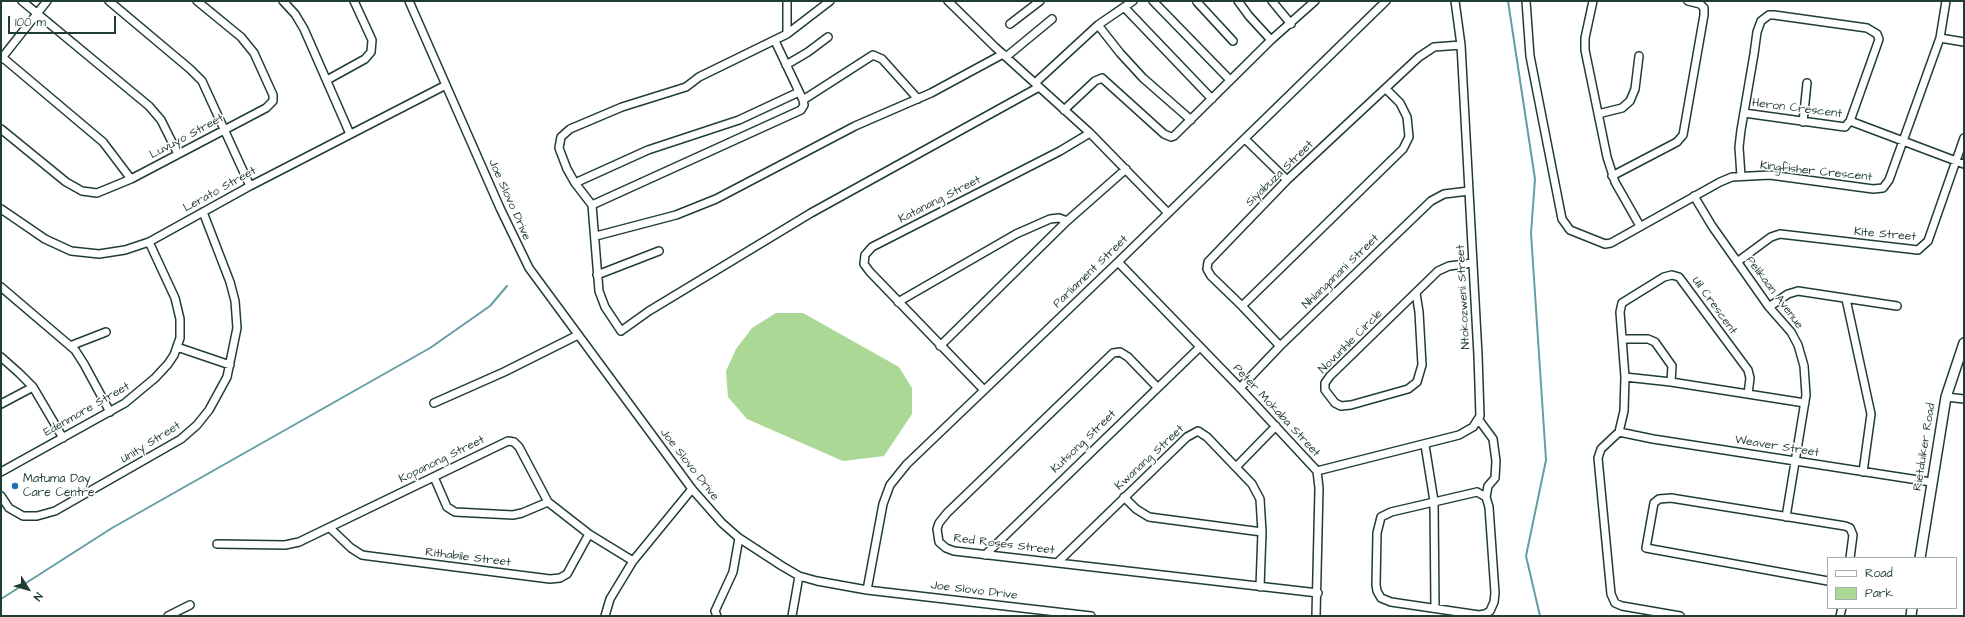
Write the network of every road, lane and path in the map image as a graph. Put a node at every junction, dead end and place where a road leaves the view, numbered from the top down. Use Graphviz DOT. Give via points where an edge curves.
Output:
graph roads {
  1 [pos="22,1"];
  2 [pos="47,1"];
  3 [pos="109,1"];
  4 [pos="197,1"];
  5 [pos="282,1"];
  6 [pos="354,1"];
  7 [pos="409,1"];
  8 [pos="787,1"];
  9 [pos="830,1"];
  10 [pos="948,1"];
  11 [pos="1040,1"];
  12 [pos="1153,1"];
  13 [pos="1197,1"];
  14 [pos="1238,1"];
  15 [pos="1272,1"];
  16 [pos="1315,1"];
  17 [pos="1386,1"];
  18 [pos="1455,1"];
  19 [pos="1526,1"];
  20 [pos="1593,1"];
  21 [pos="1688,1"];
  22 [pos="1946,1"];
  23 [pos="1128,3"];
  24 [pos="37,14"];
  25 [pos="1052,18"];
  26 [pos="1010,24"];
  27 [pos="1291,24"];
  28 [pos="1098,25"];
  29 [pos="787,34"];
  30 [pos="828,37"];
  31 [pos="1940,38"];
  32 [pos="1271,40"];
  33 [pos="775,41"];
  34 [pos="1234,41"];
  35 [pos="1964,42"];
  36 [pos="1460,45"];
  37 [pos="1005,56"];
  38 [pos="1639,56"];
  39 [pos="2,58"];
  40 [pos="786,64"];
  41 [pos="327,80"];
  42 [pos="1230,80"];
  43 [pos="1807,83"];
  44 [pos="446,85"];
  45 [pos="1037,85"];
  46 [pos="1386,89"];
  47 [pos="799,92"];
  48 [pos="918,99"];
  49 [pos="1212,99"];
  50 [pos="803,100"];
  51 [pos="1064,110"];
  52 [pos="1744,113"];
  53 [pos="1598,114"];
  54 [pos="1192,120"];
  55 [pos="1850,121"];
  56 [pos="1803,122"];
  57 [pos="1,129"];
  58 [pos="225,130"];
  59 [pos="1090,133"];
  60 [pos="350,134"];
  61 [pos="1964,138"];
  62 [pos="1245,139"];
  63 [pos="1903,141"];
  64 [pos="178,154"];
  65 [pos="1956,161"];
  66 [pos="1964,164"];
  67 [pos="1126,169"];
  68 [pos="1612,176"];
  69 [pos="1740,176"];
  70 [pos="131,179"];
  71 [pos="1287,180"];
  72 [pos="575,183"];
  73 [pos="250,186"];
  74 [pos="1469,191"];
  75 [pos="1694,196"];
  76 [pos="592,204"];
  77 [pos="1,209"];
  78 [pos="203,212"];
  79 [pos="1168,213"];
  80 [pos="1067,221"];
  81 [pos="1640,226"];
  82 [pos="596,236"];
  83 [pos="149,242"];
  84 [pos="659,251"];
  85 [pos="1118,262"];
  86 [pos="1737,262"];
  87 [pos="1473,263"];
  88 [pos="597,275"];
  89 [pos="1,287"];
  90 [pos="1416,293"];
  91 [pos="1846,299"];
  92 [pos="898,302"];
  93 [pos="1242,306"];
  94 [pos="1897,306"];
  95 [pos="1769,307"];
  96 [pos="106,332"];
  97 [pos="578,335"];
  98 [pos="1622,339"];
  99 [pos="1964,343"];
  100 [pos="70,346"];
  101 [pos="940,346"];
  102 [pos="1280,346"];
  103 [pos="177,347"];
  104 [pos="1200,347"];
  105 [pos="1,357"];
  106 [pos="230,365"];
  107 [pos="1625,377"];
  108 [pos="1672,382"];
  109 [pos="33,387"];
  110 [pos="1157,387"];
  111 [pos="1240,388"];
  112 [pos="984,390"];
  113 [pos="1748,394"];
  114 [pos="1946,397"];
  115 [pos="1964,399"];
  116 [pos="434,403"];
  117 [pos="1,404"];
  118 [pos="1805,404"];
  119 [pos="110,412"];
  120 [pos="1478,420"];
  121 [pos="1276,426"];
  122 [pos="1618,432"];
  123 [pos="64,438"];
  124 [pos="1425,445"];
  125 [pos="1795,461"];
  126 [pos="1236,467"];
  127 [pos="1317,471"];
  128 [pos="1,472"];
  129 [pos="1863,472"];
  130 [pos="434,477"];
  131 [pos="1931,482"];
  132 [pos="692,489"];
  133 [pos="1,496"];
  134 [pos="1124,497"];
  135 [pos="1486,497"];
  136 [pos="1434,501"];
  137 [pos="548,502"];
  138 [pos="1786,517"];
  139 [pos="330,528"];
  140 [pos="1262,532"];
  141 [pos="589,534"];
  142 [pos="739,538"];
  143 [pos="218,544"];
  144 [pos="985,555"];
  145 [pos="1850,557"];
  146 [pos="1920,557"];
  147 [pos="633,561"];
  148 [pos="1058,562"];
  149 [pos="799,576"];
  150 [pos="1827,581"];
  151 [pos="1260,587"];
  152 [pos="867,590"];
  153 [pos="1318,593"];
  154 [pos="190,605"];
  155 [pos="1435,608"];
  156 [pos="1636,613"];
  157 [pos="168,616"];
  158 [pos="605,616"];
  159 [pos="717,616"];
  160 [pos="792,616"];
  161 [pos="1091,616"];
  162 [pos="1316,616"];
  163 [pos="1680,616"];
  1 -- 24 [label="street"];
  2 -- 24 [label="street"];
  3 -- 58 [label="street" via="198,76 206,87"];
  4 -- 58 [label="street, Luvuyo Street" via="251,47 273,95 273,101 269,106"];
  5 -- 41 [label="street" via="300,21"];
  6 -- 41 [label="street" via="372,40 371,52 365,59"];
  7 -- 44 [label="street, Joe Slovo Drive"];
  8 -- 29 [label="street"];
  9 -- 29 [label="street"];
  10 -- 37 [label="street"];
  11 -- 26 [label="street"];
  12 -- 42 [label="street"];
  13 -- 34 [label="street"];
  14 -- 32 [label="street" via="1248,16"];
  15 -- 27 [label="street"];
  16 -- 27 [label="street"];
  17 -- 62 [label="street, Parliament Street"];
  18 -- 36 [label="street, Ntokozweni Street"];
  19 -- 81 [label="street, Kingfisher Crescent" via="1530,56 1562,219 1567,228 1605,244"];
  20 -- 53 [label="street" via="1584,43"];
  21 -- 68 [label="street" via="1700,4 1704,8 1704,15 1683,137"];
  22 -- 31 [label="street, Kingfisher Crescent"];
  23 -- 28 [label="street"];
  23 -- 49 [label="street"];
  24 -- 39 [label="street"];
  24 -- 64 [label="street" via="149,106 161,120"];
  25 -- 37 [label="street"];
  27 -- 32 [label="street"];
  28 -- 45 [label="street"];
  28 -- 54 [label="street" via="1139,74"];
  29 -- 33 [label="street"];
  30 -- 40 [label="street"];
  31 -- 35 [label="street"];
  31 -- 63 [label="street, Kingfisher Crescent"];
  32 -- 42 [label="street"];
  33 -- 40 [label="street"];
  33 -- 72 [label="street" via="699,77 686,87 622,107 566,131 559,140 559,148"];
  36 -- 46 [label="street, Siyabuza Street" via="1430,49"];
  36 -- 74 [label="street, Ntokozweni Street"];
  37 -- 45 [label="street"];
  37 -- 48 [label="street"];
  38 -- 53 [label="street" via="1635,89 1630,100 1622,108"];
  39 -- 70 [label="street" via="103,142"];
  40 -- 47 [label="street"];
  41 -- 60 [label="street"];
  42 -- 49 [label="street"];
  43 -- 56 [label="street"];
  44 -- 60 [label="street, Lerato Street"];
  44 -- 97 [label="street, Joe Slovo Drive" via="522,257"];
  45 -- 51 [label="street"];
  45 -- 88 [label="street" via="811,213 655,307 621,331 599,291"];
  46 -- 71 [label="street, Siyabuza Street"];
  46 -- 93 [label="street" via="1400,103 1407,117 1409,137 1403,149"];
  47 -- 50 [label="street"];
  47 -- 72 [label="street" via="739,120 648,150"];
  48 -- 50 [label="street" via="882,59 873,55"];
  48 -- 82 [label="street" via="856,126 716,199 676,215"];
  49 -- 54 [label="street"];
  50 -- 76 [label="street" via="801,110"];
  51 -- 54 [label="street" via="1095,81 1102,78 1168,136 1174,136"];
  51 -- 59 [label="street"];
  52 -- 55 [label="street, Heron Crescent" via="1759,25 1763,19 1774,14 1867,28 1877,34 1879,39"];
  52 -- 56 [label="street, Heron Crescent"];
  52 -- 69 [label="street, Heron Crescent" via="1739,147"];
  53 -- 68 [label="street"];
  55 -- 56 [label="street, Heron Crescent" via="1841,127"];
  55 -- 63 [label="street"];
  57 -- 70 [label="street, Luvuyo Street" via="54,173 82,191 104,191"];
  58 -- 64 [label="street, Luvuyo Street"];
  58 -- 73 [label="street"];
  59 -- 67 [label="street"];
  59 -- 92 [label="street, Katanang Street" via="868,251 863,260 866,268"];
  60 -- 73 [label="street, Lerato Street"];
  61 -- 65 [label="street, Kite Street"];
  62 -- 71 [label="street"];
  62 -- 79 [label="street, Parliament Street"];
  63 -- 65 [label="street"];
  63 -- 69 [label="street, Kingfisher Crescent" via="1887,184 1881,189 1770,175"];
  64 -- 70 [label="street, Luvuyo Street"];
  65 -- 66 [label="street"];
  65 -- 86 [label="street, Kite Street" via="1928,241 1918,250 1780,234 1771,237"];
  67 -- 79 [label="street"];
  67 -- 80 [label="street"];
  68 -- 81 [label="street"];
  69 -- 75 [label="street, Kingfisher Crescent" via="1725,180"];
  71 -- 93 [label="street, Siyabuza Street" via="1208,262 1208,272"];
  72 -- 76 [label="street"];
  73 -- 78 [label="street, Lerato Street"];
  74 -- 87 [label="street, Ntokozweni Street"];
  74 -- 102 [label="street, Nhlanganani Street" via="1444,194 1431,201"];
  75 -- 81 [label="street, Kingfisher Crescent"];
  75 -- 86 [label="street, Pelikaan Avenue"];
  76 -- 82 [label="street"];
  77 -- 83 [label="street, Lerato Street" via="45,240 71,251 108,253"];
  78 -- 83 [label="street, Lerato Street"];
  78 -- 106 [label="street, Unity Street" via="235,301 237,328"];
  79 -- 85 [label="street, Parliament Street"];
  80 -- 92 [label="street" via="1059,218 1050,219 1016,234"];
  80 -- 101 [label="street"];
  82 -- 88 [label="street"];
  83 -- 103 [label="street, Edenmore Street" via="178,307 181,329"];
  84 -- 88 [label="street"];
  85 -- 104 [label="street, Peter Mokaba Street"];
  85 -- 112 [label="street, Parliament Street"];
  86 -- 95 [label="street, Pelikaan Avenue"];
  87 -- 90 [label="street, Novunhle Circle" via="1446,267"];
  87 -- 120 [label="street, Ntokozweni Street" via="1480,407"];
  89 -- 100 [label="street"];
  90 -- 90 [label="street, Novunhle Circle" via="1327,379 1326,393 1338,405 1351,405 1403,391 1417,382 1422,365"];
  91 -- 94 [label="street"];
  91 -- 95 [label="street" via="1798,291 1788,294"];
  91 -- 129 [label="street" via="1871,414"];
  92 -- 101 [label="street, Katanang Street"];
  93 -- 102 [label="street, Siyabuza Street"];
  95 -- 118 [label="street, Pelikaan Avenue" via="1798,345 1806,378"];
  96 -- 100 [label="street"];
  97 -- 116 [label="street"];
  97 -- 132 [label="street, Joe Slovo Drive"];
  98 -- 107 [label="street, Uil Crescent"];
  98 -- 108 [label="street" via="1648,339 1655,342 1673,368"];
  98 -- 113 [label="street, Uil Crescent" via="1620,312 1624,301 1664,277 1676,276 1748,370"];
  99 -- 114 [label="street, Rietduiker Road"];
  100 -- 119 [label="street" via="84,364"];
  101 -- 112 [label="street, Katanang Street"];
  102 -- 111 [label="street, Nhlanganani Street"];
  103 -- 106 [label="street"];
  103 -- 119 [label="street, Edenmore Street" via="168,364 155,378 132,398"];
  104 -- 110 [label="street, Kutsong Street"];
  104 -- 111 [label="street, Peter Mokaba Street"];
  105 -- 109 [label="street"];
  106 -- 133 [label="street, Unity Street" via="216,400 197,425 181,439 118,476 64,506 37,516 18,514 8,508"];
  107 -- 108 [label="street"];
  107 -- 122 [label="street, Uil Crescent" via="1625,406"];
  108 -- 113 [label="street"];
  109 -- 117 [label="street"];
  109 -- 123 [label="street"];
  110 -- 144 [label="street, Kutsong Street"];
  110 -- 144 [label="street, Red Roses Street" via="1128,357 1117,351 1040,422 939,523 937,538 946,548"];
  111 -- 121 [label="street, Peter Mokaba Street"];
  112 -- 152 [label="street, Parliament Street" via="907,464 890,485 880,516"];
  113 -- 118 [label="street"];
  114 -- 115 [label="street"];
  114 -- 131 [label="street, Rietduiker Road"];
  118 -- 125 [label="street, Pelikaan Avenue"];
  119 -- 123 [label="street, Edenmore Street"];
  120 -- 124 [label="street" via="1465,433"];
  120 -- 135 [label="street" via="1493,439 1496,461 1495,478 1488,488"];
  121 -- 126 [label="street"];
  121 -- 127 [label="street, Peter Mokaba Street"];
  122 -- 125 [label="street, Weaver Street" via="1630,436"];
  122 -- 156 [label="street" via="1601,449 1598,464 1612,598 1618,605"];
  123 -- 128 [label="street, Edenmore Street"];
  124 -- 127 [label="street"];
  124 -- 136 [label="street"];
  125 -- 129 [label="street, Weaver Street"];
  125 -- 138 [label="street, Pelikaan Avenue"];
  126 -- 134 [label="street, Kwanang Street" via="1204,434 1193,432"];
  126 -- 140 [label="street, Kwanang Street" via="1252,484 1260,499"];
  127 -- 153 [label="street, Peter Mokaba Street"];
  129 -- 131 [label="street, Weaver Street"];
  130 -- 137 [label="street" via="447,507 455,512 513,515"];
  130 -- 137 [label="street, Kopanong Street" via="503,442 510,441 519,447"];
  130 -- 139 [label="street, Kopanong Street"];
  131 -- 146 [label="street, Rietduiker Road"];
  132 -- 142 [label="street, Joe Slovo Drive"];
  132 -- 147 [label="street"];
  134 -- 140 [label="street" via="1149,517"];
  134 -- 148 [label="street, Kwanang Street"];
  135 -- 136 [label="street" via="1474,492"];
  135 -- 155 [label="street" via="1489,507 1495,593 1493,606 1488,613 1482,615"];
  136 -- 155 [label="street"];
  136 -- 155 [label="street" via="1387,513 1379,520 1376,585 1378,595 1388,601"];
  137 -- 141 [label="street, Kopanong Street"];
  138 -- 145 [label="street" via="1848,527 1853,535"];
  138 -- 150 [label="street" via="1671,498 1657,500 1652,508 1646,548"];
  139 -- 141 [label="street, Rithabile Street" via="351,548 369,556 550,579 567,574"];
  139 -- 143 [label="street, Kopanong Street" via="292,544"];
  140 -- 151 [label="street, Kwanang Street"];
  141 -- 147 [label="street, Kopanong Street"];
  142 -- 149 [label="street, Joe Slovo Drive"];
  142 -- 159 [label="street" via="733,572 715,611"];
  144 -- 148 [label="street, Red Roses Street"];
  147 -- 158 [label="street" via="610,598"];
  148 -- 151 [label="street, Red Roses Street"];
  149 -- 152 [label="street, Joe Slovo Drive"];
  149 -- 160 [label="street"];
  151 -- 153 [label="street, Red Roses Street"];
  152 -- 161 [label="street, Joe Slovo Drive"];
  153 -- 162 [label="street, Peter Mokaba Street"];
  154 -- 157 [label="street"];
  156 -- 163 [label="street"];
}
